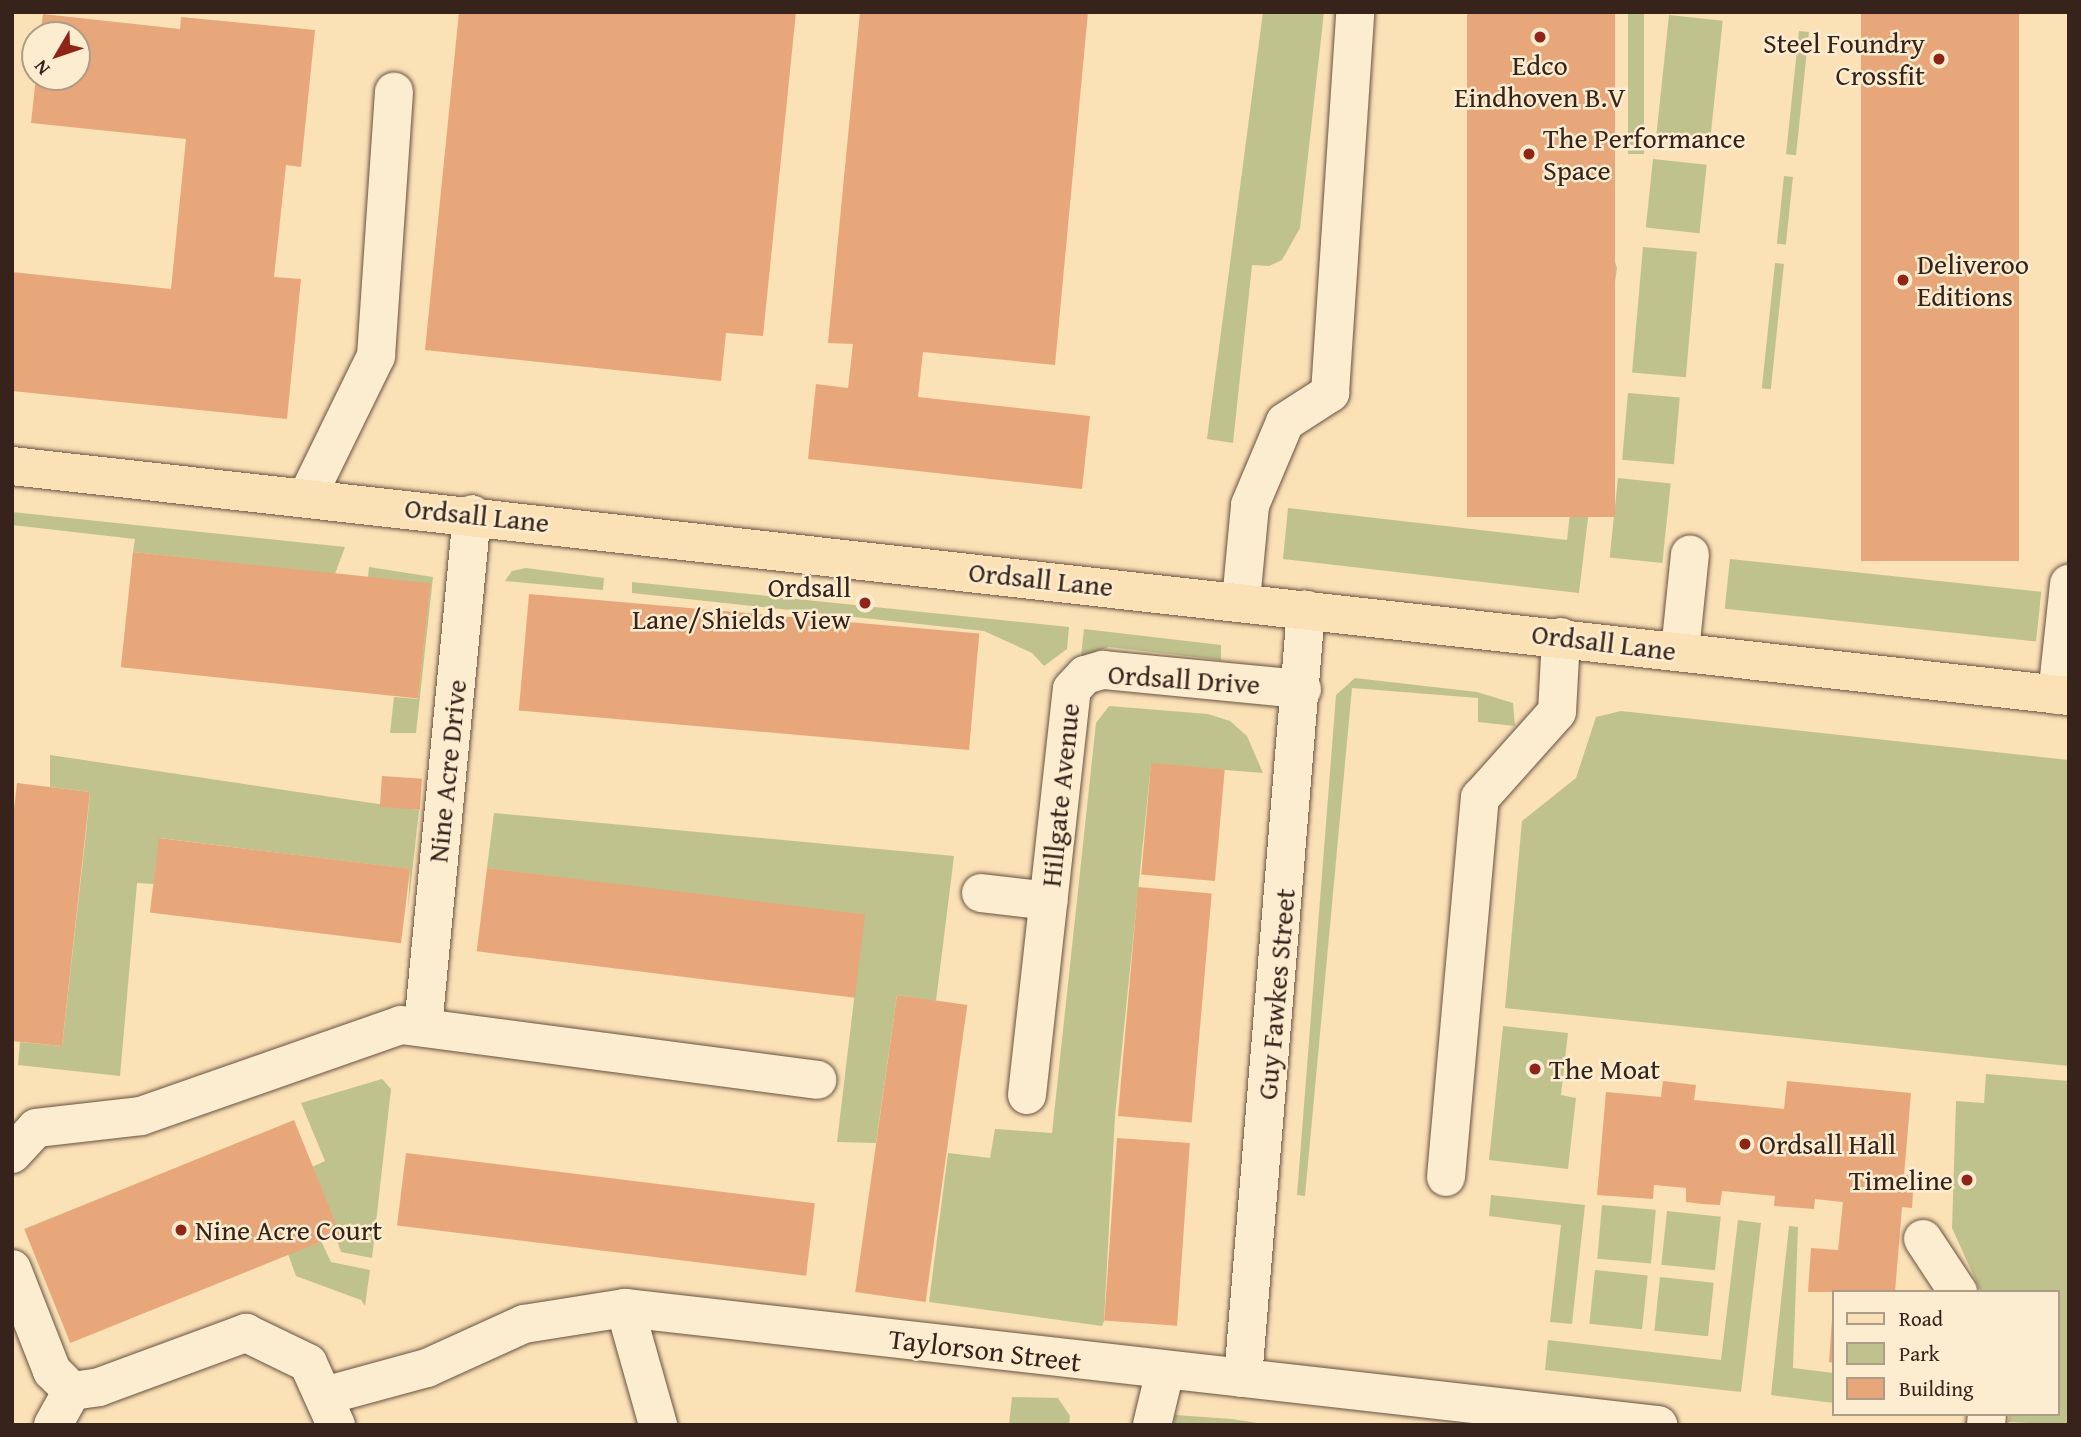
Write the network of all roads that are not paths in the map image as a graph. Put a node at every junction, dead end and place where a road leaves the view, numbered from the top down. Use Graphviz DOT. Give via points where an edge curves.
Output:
graph roads {
  1 [pos="1355,12"];
  2 [pos="394,92"];
  3 [pos="12,466"];
  4 [pos="307,497"];
  5 [pos="472,514"];
  6 [pos="1690,555"];
  7 [pos="2069,583"];
  8 [pos="1241,601"];
  9 [pos="1306,610"];
  10 [pos="1561,637"];
  11 [pos="1680,651"];
  12 [pos="1072,689"];
  13 [pos="1302,689"];
  14 [pos="2063,695"];
  15 [pos="981,893"];
  16 [pos="1049,901"];
  17 [pos="423,1027"];
  18 [pos="817,1080"];
  19 [pos="1027,1095"];
  20 [pos="12,1154"];
  21 [pos="1446,1177"];
  22 [pos="1923,1240"];
  23 [pos="12,1269"];
  24 [pos="1957,1290"];
  25 [pos="625,1308"];
  26 [pos="1165,1371"];
  27 [pos="1243,1378"];
  28 [pos="72,1391"];
  29 [pos="330,1410"];
  30 [pos="53,1425"];
  31 [pos="658,1425"];
  32 [pos="1152,1425"];
  33 [pos="1658,1425"];
  1 -- 8 [label="street" via="1330,393 1285,422 1250,505"];
  2 -- 4 [label="street" via="376,356"];
  3 -- 4 [label="main road, Ordsall Lane"];
  4 -- 5 [label="main road, Ordsall Lane"];
  5 -- 8 [label="main road, Ordsall Lane"];
  5 -- 17 [label="street, Nine Acre Drive"];
  6 -- 11 [label="street"];
  7 -- 14 [label="street"];
  8 -- 9 [label="main road, Ordsall Lane"];
  9 -- 10 [label="main road, Ordsall Lane"];
  9 -- 13 [label="street, Guy Fawkes Street"];
  10 -- 11 [label="main road, Ordsall Lane"];
  10 -- 21 [label="street" via="1557,712 1480,798"];
  11 -- 14 [label="main road, Ordsall Lane"];
  12 -- 13 [label="street, Ordsall Drive" via="1085,675 1103,670"];
  12 -- 16 [label="street, Hillgate Avenue"];
  13 -- 27 [label="street, Guy Fawkes Street"];
  15 -- 16 [label="street, Hillgate Avenue"];
  16 -- 19 [label="street, Hillgate Avenue"];
  17 -- 18 [label="street"];
  17 -- 20 [label="street" via="401,1025 141,1116 36,1128"];
  22 -- 24 [label="street"];
  23 -- 28 [label="street" via="52,1371"];
  25 -- 26 [label="street, Taylorson Street"];
  25 -- 29 [label="street, Taylorson Street" via="524,1324"];
  25 -- 31 [label="street"];
  26 -- 27 [label="street, Taylorson Street"];
  26 -- 32 [label="street"];
  27 -- 33 [label="street, Taylorson Street"];
  28 -- 29 [label="street" via="99,1387 246,1334 308,1363"];
  28 -- 30 [label="street"];
}
